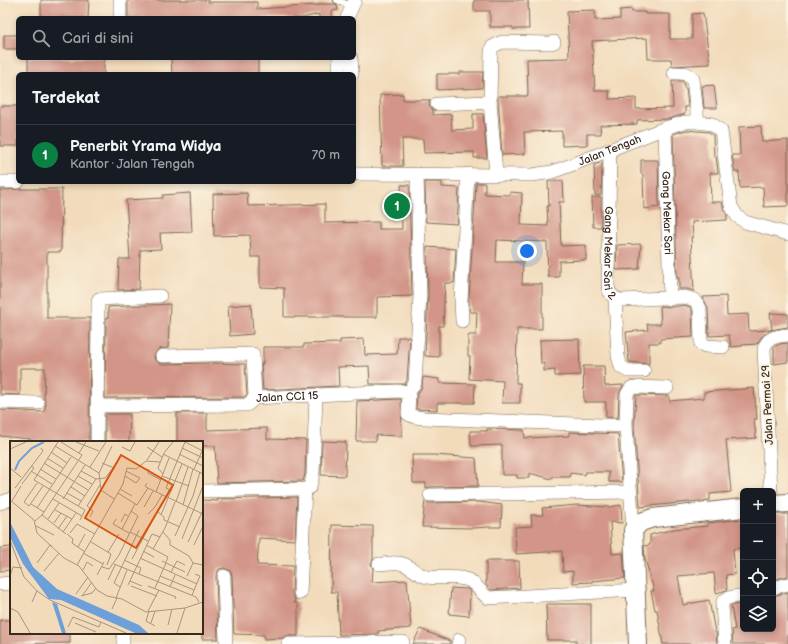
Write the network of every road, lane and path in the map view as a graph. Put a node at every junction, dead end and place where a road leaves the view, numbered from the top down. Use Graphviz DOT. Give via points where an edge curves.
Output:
graph roads {
  1 [pos="120,0"];
  2 [pos="337,0"];
  3 [pos="351,8"];
  4 [pos="120,16"];
  5 [pos="554,42"];
  6 [pos="339,60"];
  7 [pos="351,60"];
  8 [pos="339,72"];
  9 [pos="352,72"];
  10 [pos="674,73"];
  11 [pos="490,102"];
  12 [pos="437,104"];
  13 [pos="698,122"];
  14 [pos="665,128"];
  15 [pos="610,149"];
  16 [pos="356,174"];
  17 [pos="417,174"];
  18 [pos="468,174"];
  19 [pos="496,174"];
  20 [pos="0,182"];
  21 [pos="16,182"];
  22 [pos="788,234"];
  23 [pos="160,296"];
  24 [pos="615,299"];
  25 [pos="670,299"];
  26 [pos="462,321"];
  27 [pos="788,335"];
  28 [pos="723,347"];
  29 [pos="162,356"];
  30 [pos="644,371"];
  31 [pos="667,388"];
  32 [pos="408,392"];
  33 [pos="316,396"];
  34 [pos="255,398"];
  35 [pos="0,402"];
  36 [pos="38,403"];
  37 [pos="98,406"];
  38 [pos="626,426"];
  39 [pos="97,441"];
  40 [pos="771,488"];
  41 [pos="305,489"];
  42 [pos="203,491"];
  43 [pos="630,492"];
  44 [pos="430,495"];
  45 [pos="10,499"];
  46 [pos="0,503"];
  47 [pos="788,503"];
  48 [pos="776,504"];
  49 [pos="740,508"];
  50 [pos="633,530"];
  51 [pos="379,564"];
  52 [pos="224,576"];
  53 [pos="10,583"];
  54 [pos="0,584"];
  55 [pos="788,584"];
  56 [pos="776,587"];
  57 [pos="636,590"];
  58 [pos="300,593"];
  59 [pos="740,596"];
  60 [pos="403,642"];
  61 [pos="226,644"];
  62 [pos="288,644"];
  63 [pos="638,644"];
  64 [pos="725,644"];
  1 -- 4 [label="street"];
  2 -- 3 [label="lane"];
  5 -- 11 [label="street" via="502,42 492,47"];
  6 -- 8 [label="street"];
  7 -- 9 [label="street"];
  10 -- 13 [label="street" via="686,73 693,79"];
  11 -- 12 [label="street"];
  11 -- 19 [label="street"];
  13 -- 14 [label="street, Jalan Tengah" via="685,122"];
  13 -- 22 [label="street, Jalan Tengah" via="712,124 721,131 731,206 737,216 745,222"];
  14 -- 15 [label="street, Jalan Tengah"];
  14 -- 25 [label="street, Gang Mekar Sari"];
  15 -- 19 [label="street, Jalan Tengah" via="552,172 532,175"];
  15 -- 24 [label="street, Gang Mekar Sari 2" via="608,289"];
  16 -- 17 [label="street, Jalan Tengah"];
  17 -- 18 [label="street, Jalan Tengah"];
  17 -- 32 [label="street" via="420,296 415,383"];
  18 -- 19 [label="street, Jalan Tengah"];
  18 -- 26 [label="street"];
  20 -- 21 [label="street"];
  23 -- 37 [label="street" via="98,300"];
  24 -- 25 [label="street, Gang Mekar Sari 2"];
  24 -- 30 [label="street" via="621,368 628,371"];
  25 -- 28 [label="street, Gang Mekar Sari 2" via="695,300 700,308 701,344"];
  27 -- 40 [label="street, Jalan Permai 29" via="769,340 764,349"];
  29 -- 34 [label="street" via="253,354"];
  31 -- 38 [label="street" via="631,388 627,394"];
  32 -- 33 [label="street, Jalan CCI 15"];
  32 -- 38 [label="street" via="408,414 415,417"];
  33 -- 34 [label="street, Jalan CCI 15"];
  33 -- 41 [label="street" via="313,475 310,487"];
  34 -- 37 [label="street, Jalan CCI 15" via="247,405"];
  35 -- 36 [label="street"];
  37 -- 39 [label="street"];
  38 -- 43 [label="street"];
  41 -- 42 [label="street"];
  41 -- 58 [label="street"];
  43 -- 44 [label="street"];
  43 -- 50 [label="street"];
  45 -- 46 [label="street"];
  47 -- 48 [label="street"];
  49 -- 50 [label="street" via="652,518 641,522"];
  50 -- 57 [label="street"];
  51 -- 57 [label="street" via="400,563 421,576 464,579 470,581 488,598"];
  52 -- 61 [label="street"];
  53 -- 54 [label="street"];
  55 -- 56 [label="street"];
  57 -- 63 [label="street"];
  59 -- 64 [label="street" via="723,601"];
  60 -- 62 [label="street"];
}
